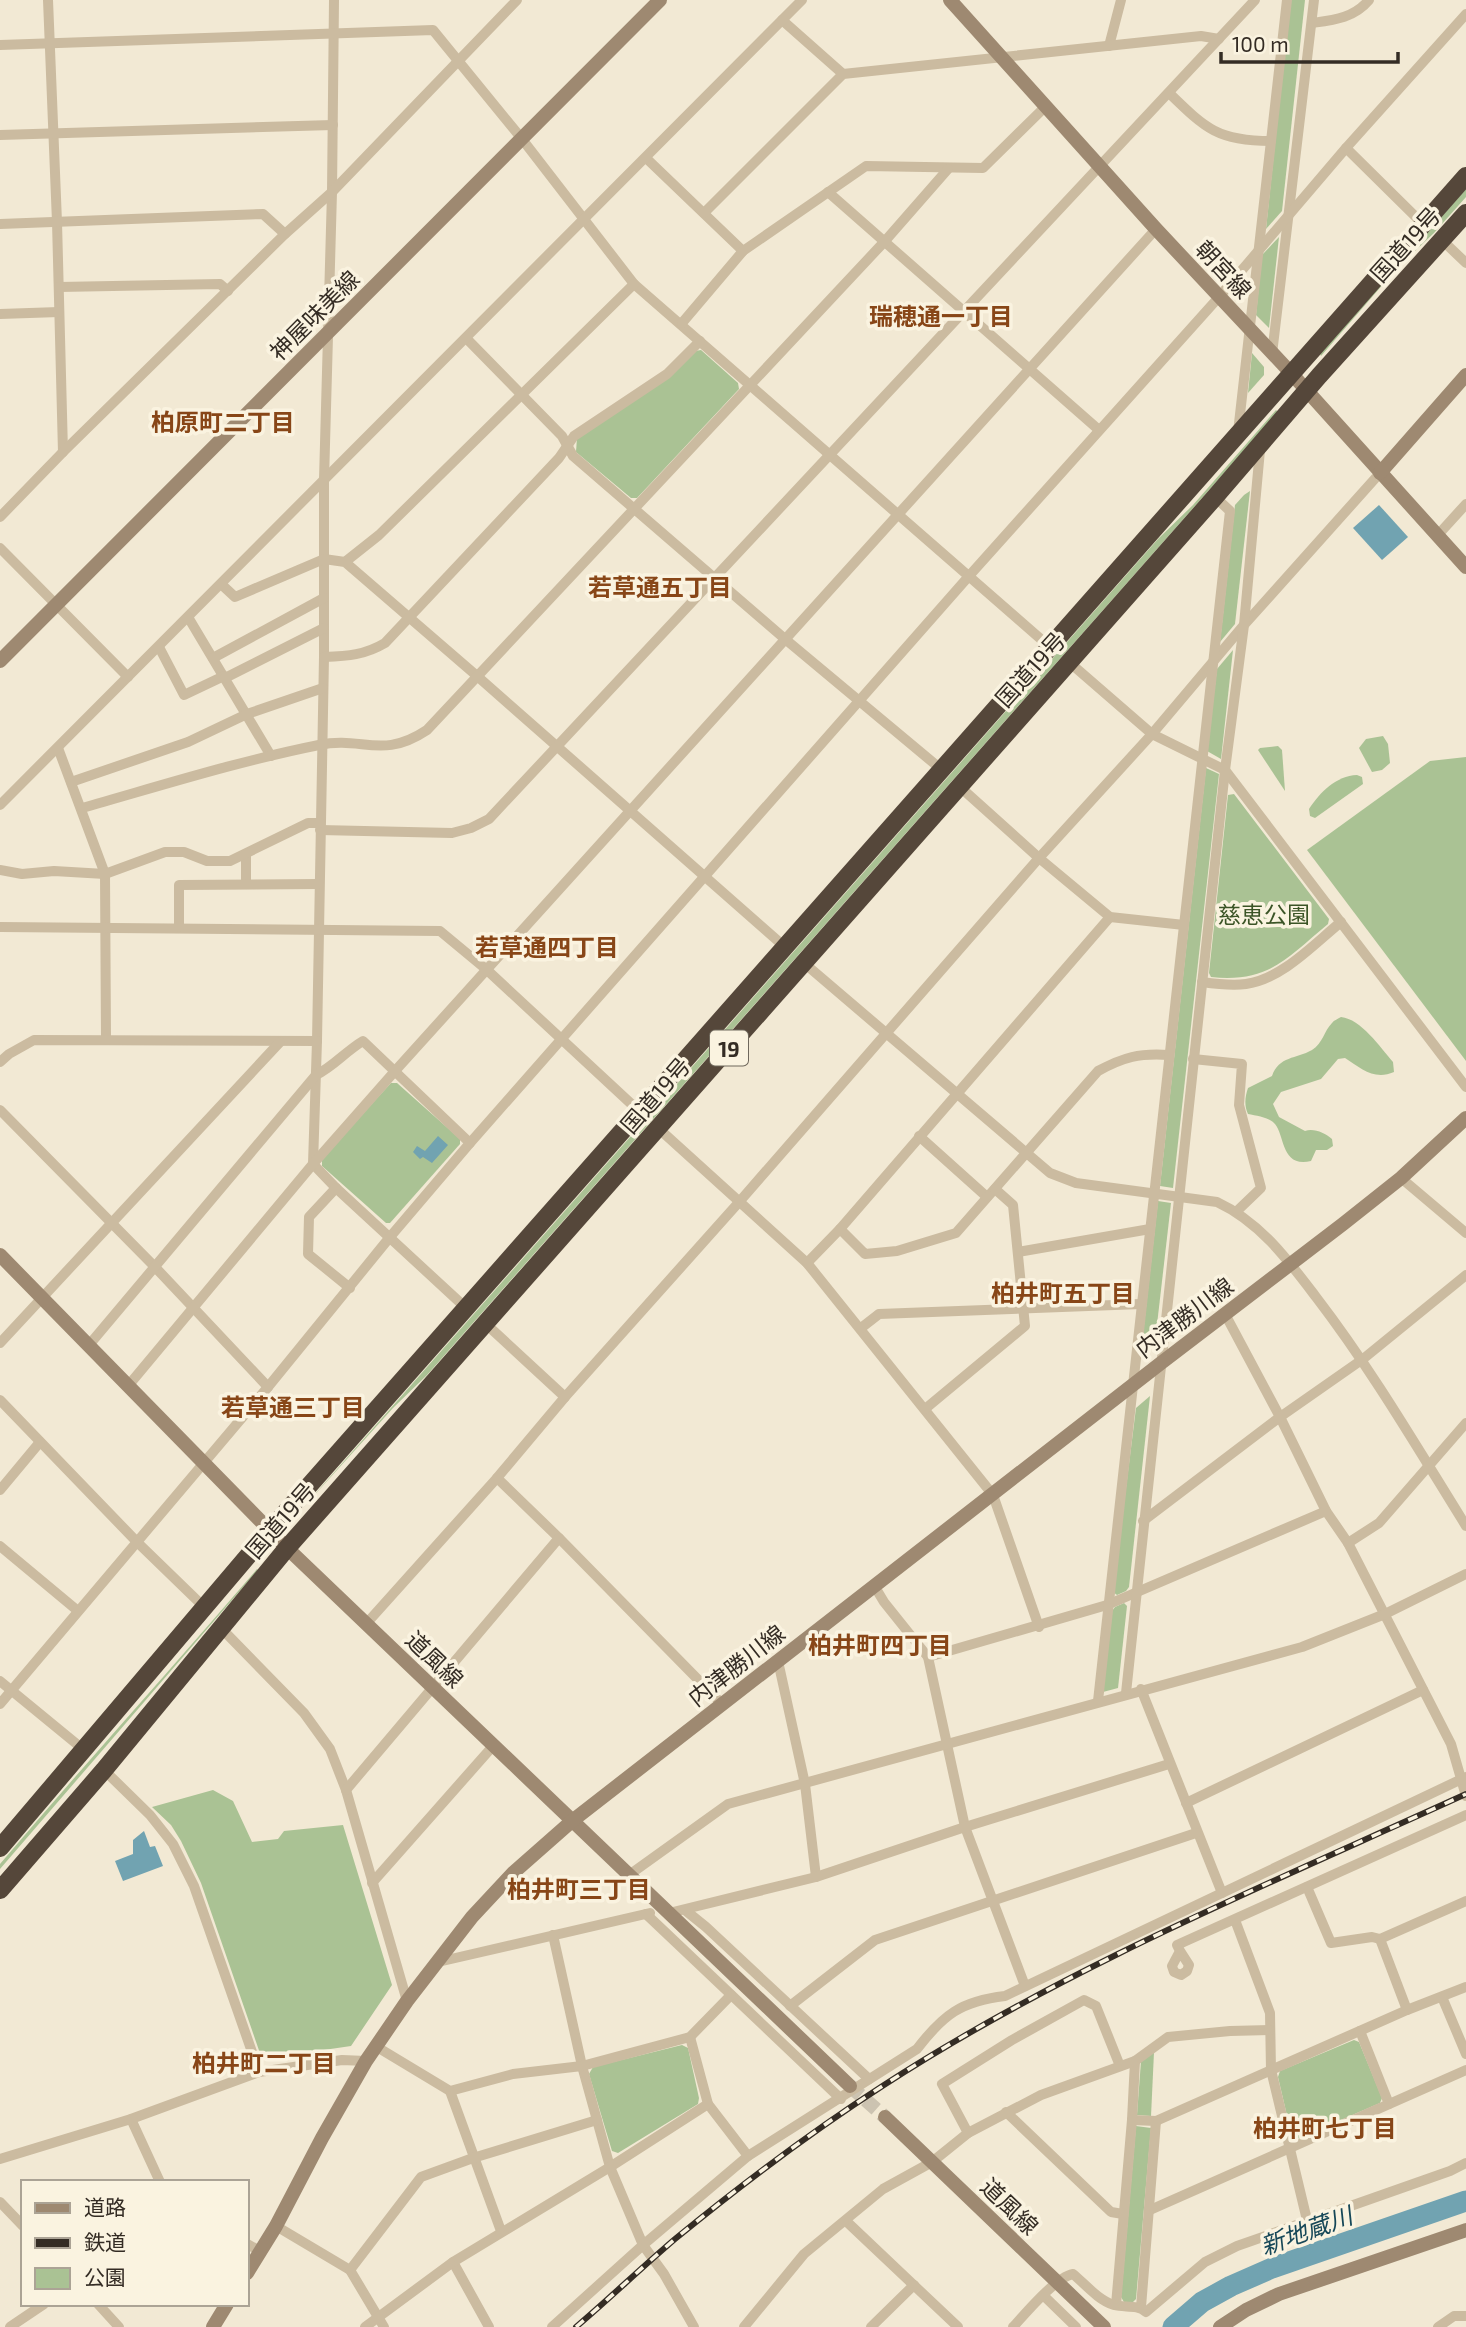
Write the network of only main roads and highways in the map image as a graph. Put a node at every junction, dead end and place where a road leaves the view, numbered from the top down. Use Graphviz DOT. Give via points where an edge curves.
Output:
graph roads {
  1 [pos="660,0"];
  2 [pos="950,0"];
  3 [pos="1466,176"];
  4 [pos="1466,213"];
  5 [pos="1291,373"];
  6 [pos="1466,375"];
  7 [pos="1306,391"];
  8 [pos="1380,473"];
  9 [pos="1466,567"];
  10 [pos="0,661"];
  11 [pos="1466,1118"];
  12 [pos="0,1255"];
  13 [pos="269,1531"];
  14 [pos="287,1548"];
  15 [pos="572,1821"];
  16 [pos="0,1848"];
  17 [pos="0,1890"];
  18 [pos="850,2085"];
  19 [pos="885,2117"];
  20 [pos="1466,2230"];
  21 [pos="253,2247"];
  22 [pos="248,2269"];
  23 [pos="226,2306"];
  24 [pos="1229,2325"];
  25 [pos="213,2327"];
  26 [pos="1104,2327"];
  1 -- 10 [label="main road, 神屋味美線"];
  2 -- 5 [label="main road, 朝宮線"];
  3 -- 5 [label="highway, 国道19号 / 19"];
  4 -- 7 [label="highway, 国道19号 / 19"];
  5 -- 7 [label="main road, 朝宮線"];
  5 -- 13 [label="highway, 国道19号 / 19"];
  6 -- 8 [label="main road"];
  7 -- 8 [label="main road, 朝宮線"];
  7 -- 14 [label="highway, 国道19号 / 19"];
  8 -- 9 [label="main road, 朝宮線"];
  11 -- 15 [label="main road, 内津勝川線" via="1401,1178"];
  12 -- 13 [label="main road, 道風線"];
  13 -- 14 [label="main road, 道風線"];
  13 -- 16 [label="highway, 国道19号 / 19"];
  14 -- 15 [label="main road, 道風線"];
  14 -- 17 [label="highway, 国道19号 / 19"];
  15 -- 18 [label="main road, 道風線"];
  15 -- 21 [label="main road, 内津勝川線" via="472,1917 407,2001 366,2061 276,2226"];
  19 -- 26 [label="main road, 道風線"];
  20 -- 24 [label="main road" via="1279,2294 1246,2310"];
  21 -- 22 [label="main road, 内津勝川線"];
  23 -- 25 [label="main road"];
}
